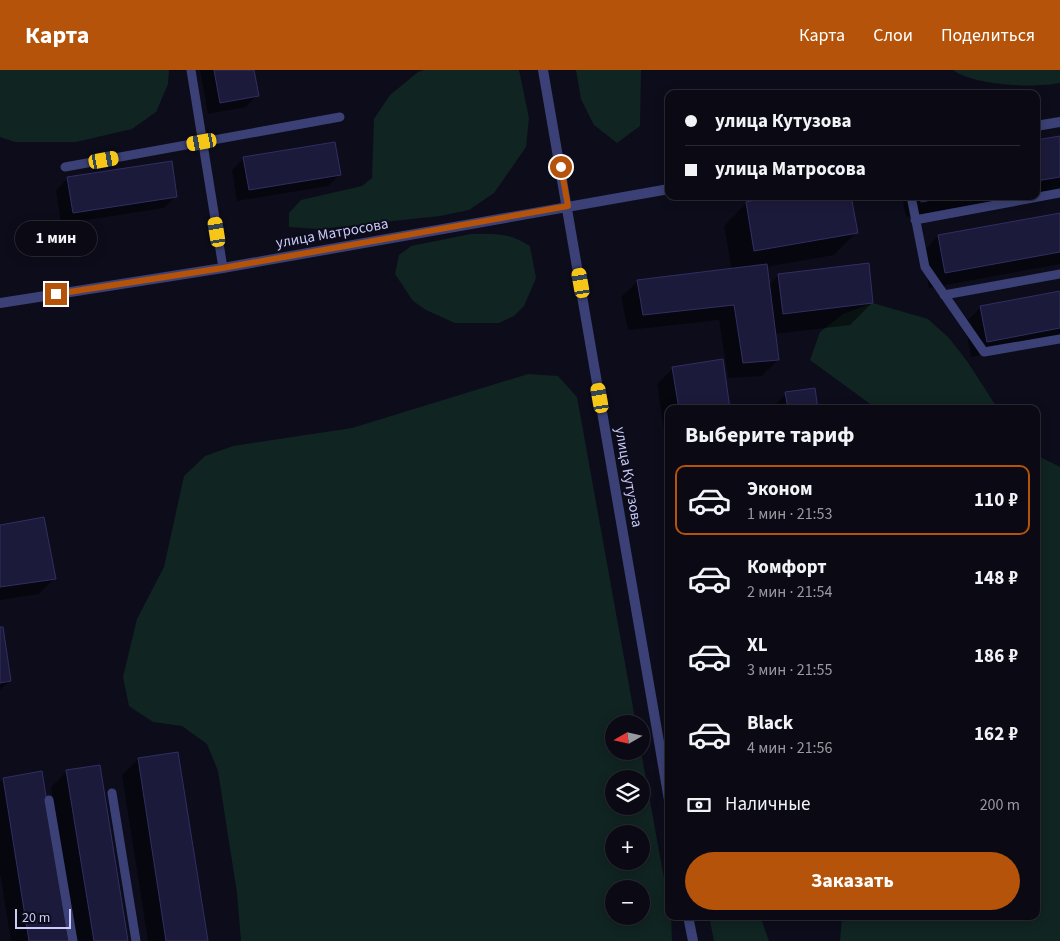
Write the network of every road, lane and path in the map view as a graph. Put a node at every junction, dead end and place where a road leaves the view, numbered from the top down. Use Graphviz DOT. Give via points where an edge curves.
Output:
graph roads {
  1 [pos="191,70"];
  2 [pos="543,70"];
  3 [pos="340,116"];
  4 [pos="1060,122"];
  5 [pos="1040,125"];
  6 [pos="202,142"];
  7 [pos="65,167"];
  8 [pos="665,190"];
  9 [pos="1060,193"];
  10 [pos="1040,197"];
  11 [pos="912,200"];
  12 [pos="1022,200"];
  13 [pos="568,206"];
  14 [pos="915,220"];
  15 [pos="223,268"];
  16 [pos="1060,274"];
  17 [pos="944,295"];
  18 [pos="0,303"];
  19 [pos="1060,338"];
  20 [pos="665,776"];
  21 [pos="112,793"];
  22 [pos="49,800"];
  23 [pos="689,920"];
  24 [pos="73,941"];
  25 [pos="136,941"];
  26 [pos="693,941"];
  1 -- 6 [label="lane"];
  2 -- 13 [label="street, улица Кутузова"];
  3 -- 6 [label="lane"];
  4 -- 5 [label="street"];
  6 -- 7 [label="lane"];
  6 -- 15 [label="lane"];
  8 -- 13 [label="street, улица Матросова"];
  9 -- 10 [label="lane"];
  11 -- 14 [label="lane"];
  12 -- 14 [label="lane"];
  13 -- 15 [label="street, улица Матросова"];
  13 -- 20 [label="street, улица Кутузова"];
  14 -- 17 [label="lane" via="925,266"];
  15 -- 18 [label="street, улица Матросова"];
  16 -- 17 [label="lane"];
  17 -- 19 [label="lane" via="984,352"];
  21 -- 25 [label="lane"];
  22 -- 24 [label="lane"];
  23 -- 26 [label="street"];
}
